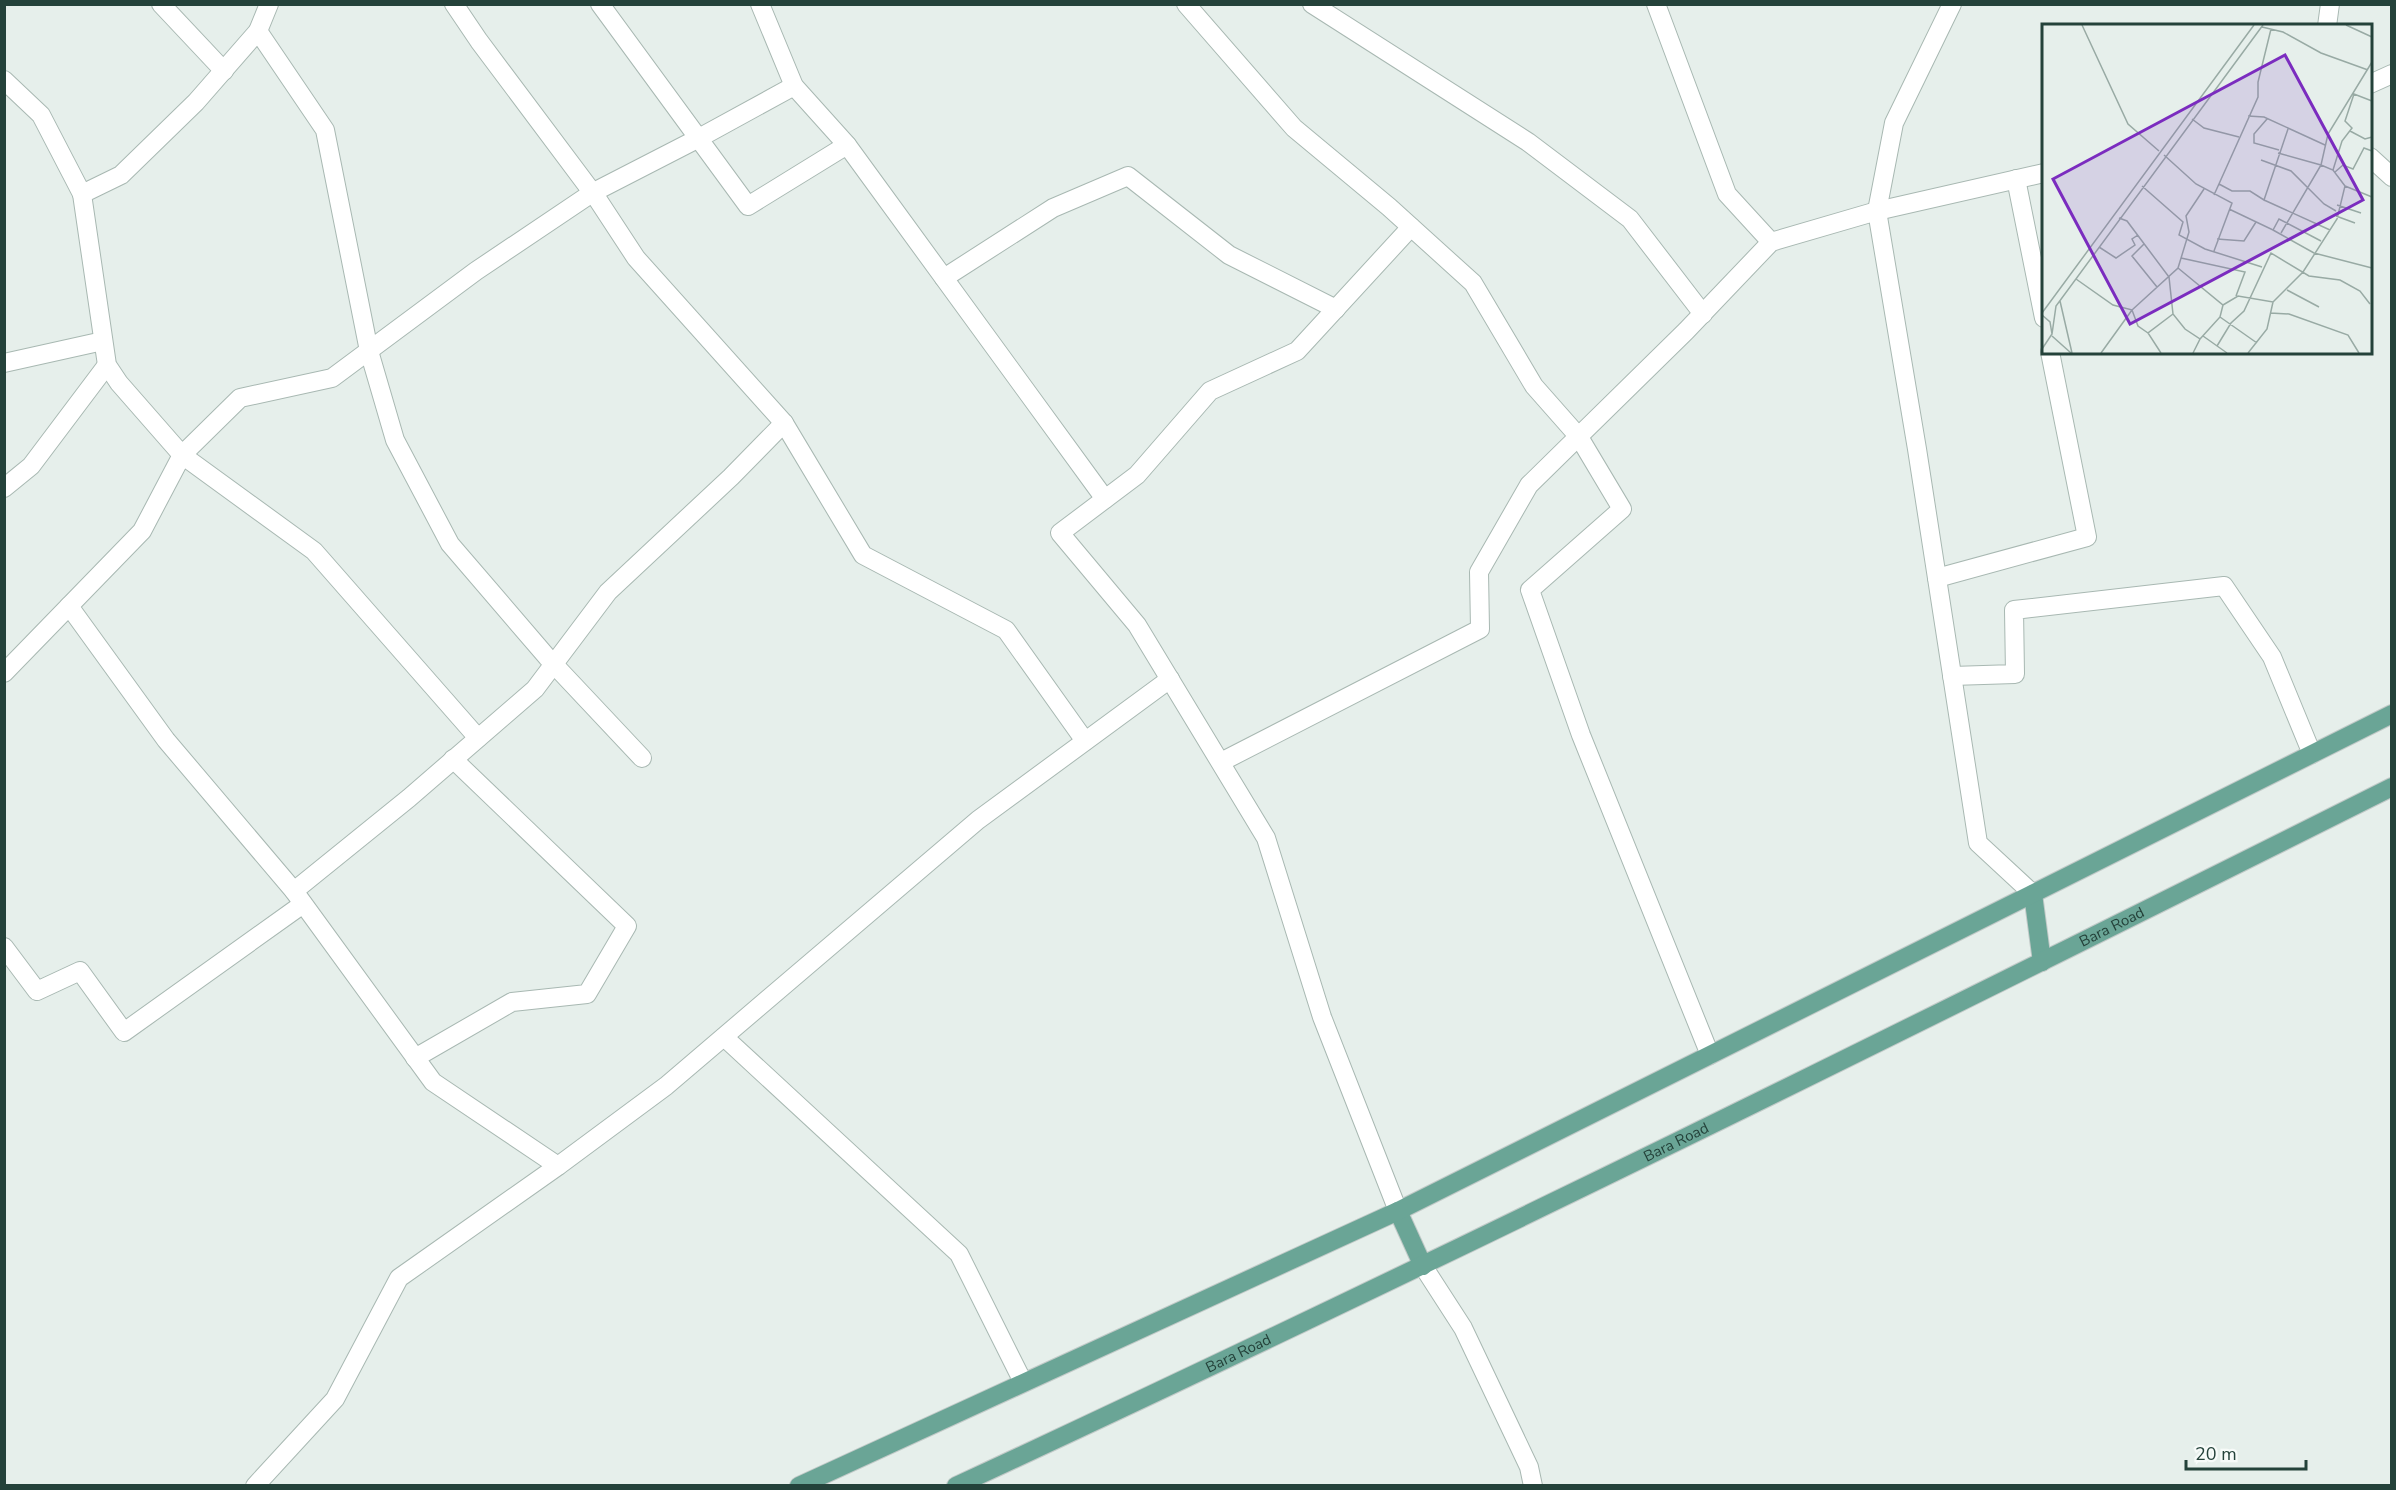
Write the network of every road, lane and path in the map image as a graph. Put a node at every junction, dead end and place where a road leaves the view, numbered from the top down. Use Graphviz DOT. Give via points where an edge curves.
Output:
graph roads {
  1 [pos="161,4"];
  2 [pos="269,4"];
  3 [pos="454,4"];
  4 [pos="600,4"];
  5 [pos="760,4"];
  6 [pos="1186,4"];
  7 [pos="1312,4"];
  8 [pos="1656,4"];
  9 [pos="1952,4"];
  10 [pos="2330,4"];
  11 [pos="2327,24"];
  12 [pos="258,31"];
  13 [pos="224,71"];
  14 [pos="2391,74"];
  15 [pos="4,80"];
  16 [pos="2372,83"];
  17 [pos="794,86"];
  18 [pos="699,138"];
  19 [pos="847,145"];
  20 [pos="2372,159"];
  21 [pos="2042,173"];
  22 [pos="2391,177"];
  23 [pos="2016,179"];
  24 [pos="592,193"];
  25 [pos="82,194"];
  26 [pos="1877,211"];
  27 [pos="1410,227"];
  28 [pos="1771,242"];
  29 [pos="944,278"];
  30 [pos="1336,309"];
  31 [pos="2042,313"];
  32 [pos="1702,314"];
  33 [pos="104,341"];
  34 [pos="369,351"];
  35 [pos="2050,354"];
  36 [pos="4,363"];
  37 [pos="107,365"];
  38 [pos="784,423"];
  39 [pos="1579,437"];
  40 [pos="182,455"];
  41 [pos="4,488"];
  42 [pos="1105,499"];
  43 [pos="1937,578"];
  44 [pos="69,606"];
  45 [pos="553,664"];
  46 [pos="4,673"];
  47 [pos="1952,676"];
  48 [pos="1170,679"];
  49 [pos="2391,714"];
  50 [pos="478,738"];
  51 [pos="1085,741"];
  52 [pos="2312,754"];
  53 [pos="642,758"];
  54 [pos="453,759"];
  55 [pos="1221,762"];
  56 [pos="2391,787"];
  57 [pos="2033,894"];
  58 [pos="298,898"];
  59 [pos="4,947"];
  60 [pos="2042,962"];
  61 [pos="724,1037"];
  62 [pos="1710,1055"];
  63 [pos="416,1059"];
  64 [pos="558,1166"];
  65 [pos="1398,1210"];
  66 [pos="1423,1266"];
  67 [pos="1023,1382"];
  68 [pos="255,1485"];
  69 [pos="799,1485"];
  70 [pos="956,1485"];
  71 [pos="1533,1485"];
  1 -- 13 [label="street"];
  2 -- 12 [label="street"];
  3 -- 24 [label="street"];
  4 -- 18 [label="street"];
  5 -- 17 [label="street"];
  6 -- 27 [label="street" via="1294,128"];
  7 -- 32 [label="street" via="1528,142 1630,219"];
  8 -- 28 [label="street" via="1728,194"];
  9 -- 26 [label="street" via="1894,123"];
  10 -- 11 [label="street"];
  12 -- 13 [label="street"];
  12 -- 34 [label="street" via="326,130"];
  13 -- 25 [label="street" via="121,175"];
  14 -- 16 [label="street"];
  15 -- 25 [label="street" via="40,115"];
  17 -- 18 [label="street"];
  17 -- 19 [label="street"];
  18 -- 19 [label="street" via="748,206"];
  18 -- 24 [label="street"];
  19 -- 29 [label="street"];
  20 -- 22 [label="street"];
  21 -- 23 [label="street"];
  23 -- 26 [label="street"];
  23 -- 31 [label="street"];
  24 -- 34 [label="street"];
  24 -- 38 [label="street" via="636,258"];
  25 -- 33 [label="street"];
  26 -- 28 [label="street"];
  26 -- 43 [label="street"];
  27 -- 30 [label="street"];
  27 -- 39 [label="street" via="1473,284 1534,386"];
  28 -- 32 [label="street"];
  29 -- 30 [label="street" via="1053,208 1128,176 1229,255"];
  29 -- 42 [label="street"];
  30 -- 42 [label="street" via="1297,351 1210,391 1137,475"];
  32 -- 39 [label="street"];
  33 -- 36 [label="street"];
  33 -- 37 [label="street"];
  34 -- 40 [label="street" via="332,378 240,398"];
  34 -- 45 [label="street" via="395,440 450,544"];
  35 -- 43 [label="street" via="2087,537"];
  37 -- 40 [label="street"];
  37 -- 41 [label="street" via="31,466"];
  38 -- 45 [label="street" via="608,591"];
  38 -- 51 [label="street" via="863,555 1006,630"];
  39 -- 55 [label="street" via="1529,485 1479,572 1480,629"];
  39 -- 62 [label="street" via="1622,509 1530,590 1581,735"];
  40 -- 44 [label="street" via="142,531"];
  40 -- 50 [label="street" via="314,551"];
  42 -- 48 [label="street" via="1060,533 1137,625"];
  43 -- 47 [label="street"];
  44 -- 46 [label="street"];
  44 -- 58 [label="street" via="166,740"];
  45 -- 50 [label="street" via="535,689"];
  45 -- 53 [label="street"];
  47 -- 52 [label="street" via="2015,674 2014,610 2224,586 2272,657"];
  47 -- 57 [label="street" via="1978,843"];
  48 -- 51 [label="street"];
  48 -- 55 [label="street"];
  49 -- 52 [label="main road"];
  50 -- 54 [label="street"];
  51 -- 61 [label="street" via="978,820"];
  52 -- 57 [label="main road"];
  54 -- 58 [label="street"];
  54 -- 63 [label="street" via="627,926 587,994 512,1002"];
  55 -- 65 [label="street" via="1266,838 1322,1017"];
  56 -- 60 [label="main road, Bara Road"];
  57 -- 60 [label="main road"];
  57 -- 62 [label="main road"];
  58 -- 59 [label="street" via="124,1032 80,971 37,991"];
  58 -- 63 [label="street"];
  60 -- 66 [label="main road, Bara Road"];
  61 -- 64 [label="street" via="666,1086"];
  61 -- 67 [label="street" via="959,1254"];
  62 -- 65 [label="main road"];
  63 -- 64 [label="street" via="433,1082"];
  64 -- 68 [label="street" via="399,1278 335,1399"];
  65 -- 66 [label="main road"];
  65 -- 67 [label="main road"];
  66 -- 70 [label="main road, Bara Road"];
  66 -- 71 [label="street" via="1463,1328 1529,1467"];
  67 -- 69 [label="main road"];
}
